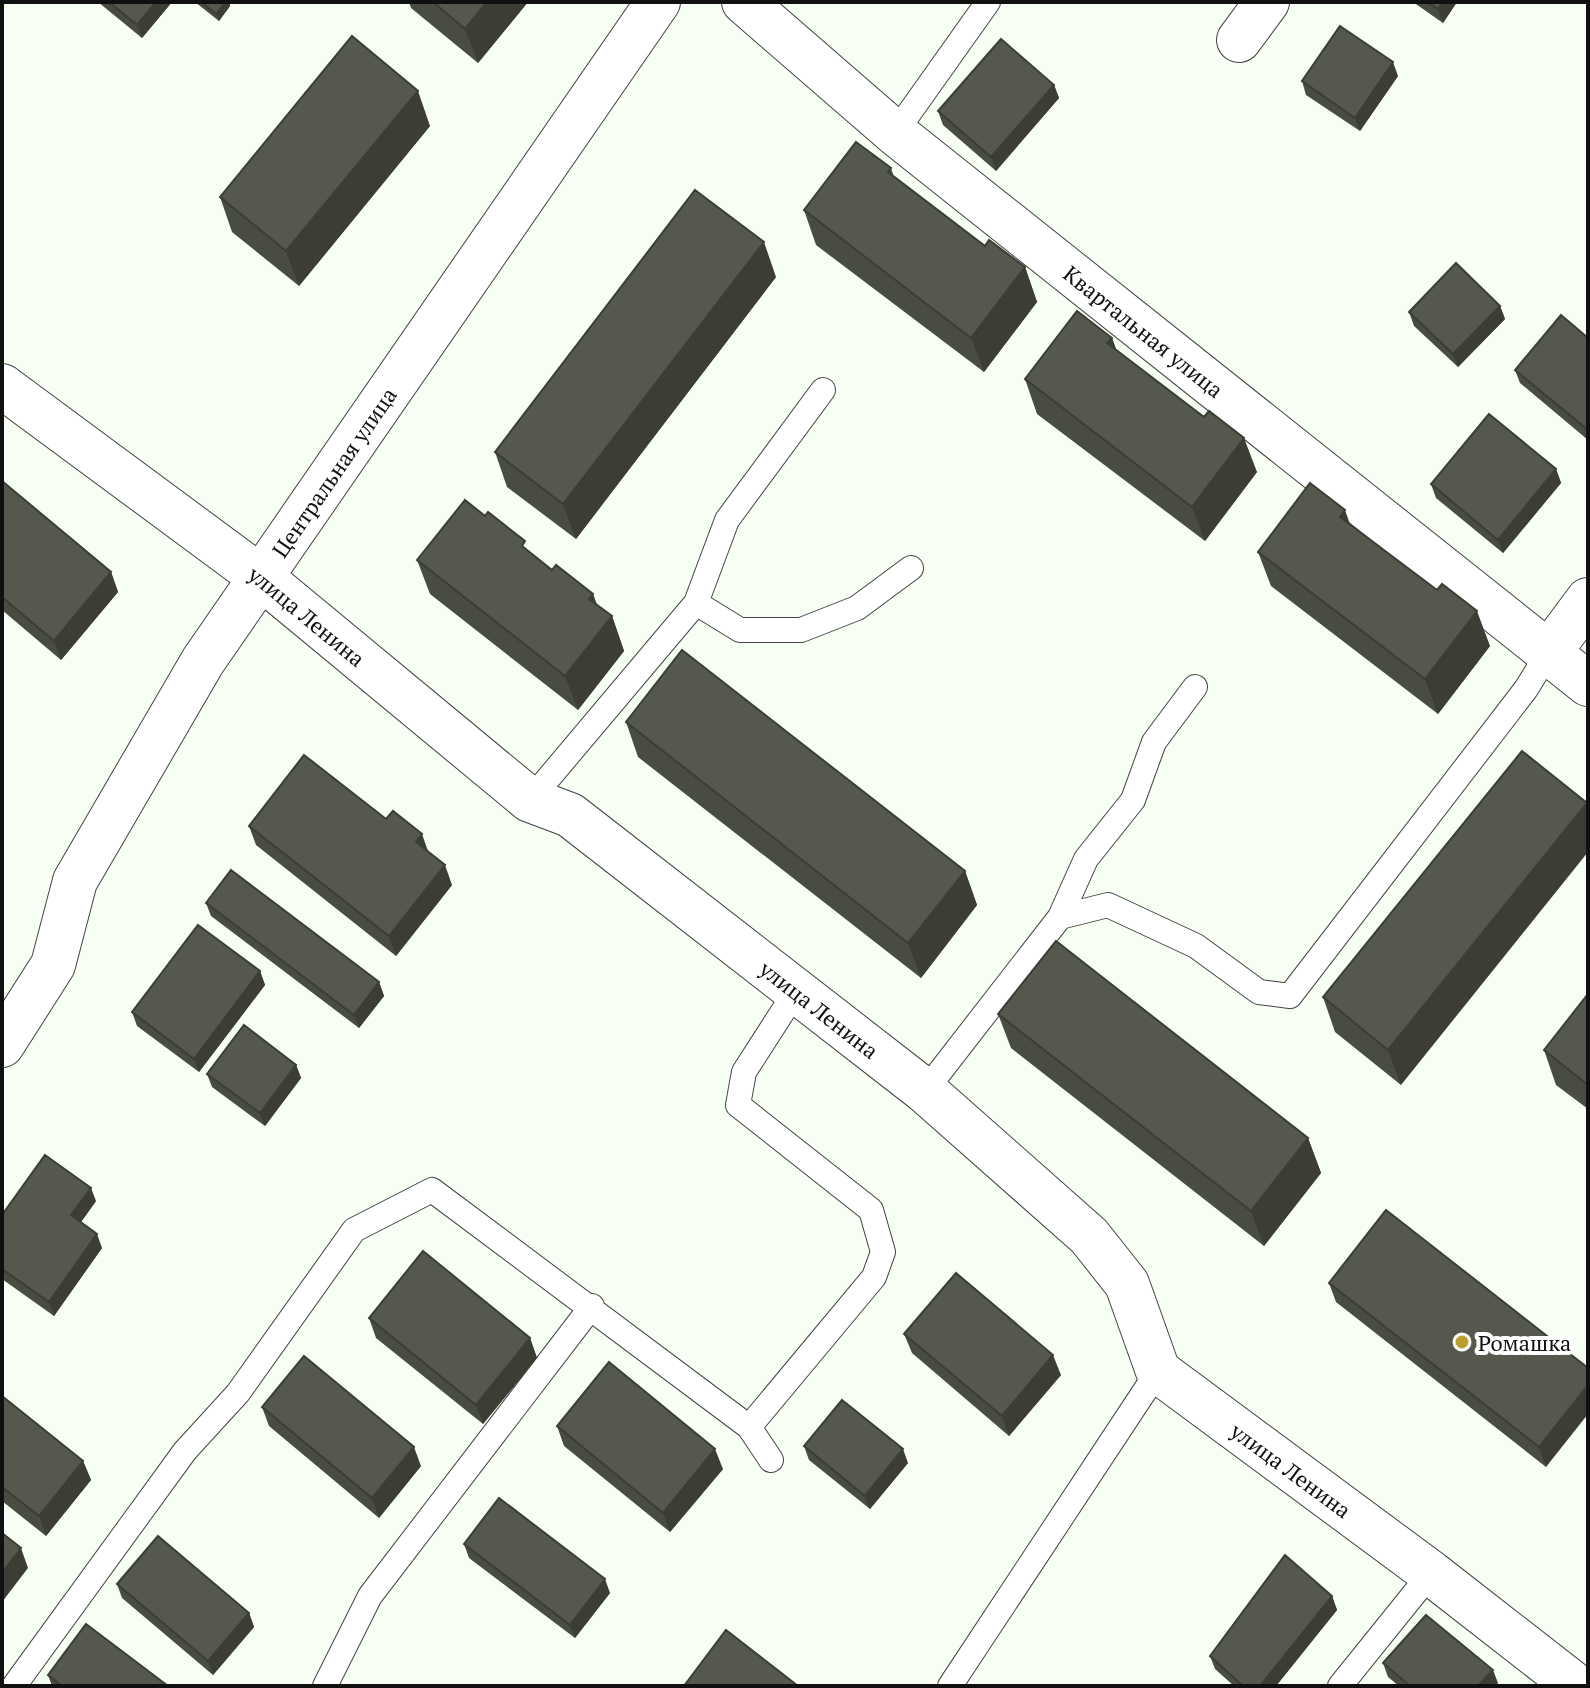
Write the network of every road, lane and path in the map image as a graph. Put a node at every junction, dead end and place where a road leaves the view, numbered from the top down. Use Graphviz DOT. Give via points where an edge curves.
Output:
graph roads {
  1 [pos="658,2"];
  2 [pos="744,2"];
  3 [pos="988,2"];
  4 [pos="1267,2"];
  5 [pos="1239,40"];
  6 [pos="895,133"];
  7 [pos="2,386"];
  8 [pos="823,390"];
  9 [pos="911,568"];
  10 [pos="263,579"];
  11 [pos="1588,600"];
  12 [pos="696,603"];
  13 [pos="1547,655"];
  14 [pos="1588,684"];
  15 [pos="1195,687"];
  16 [pos="530,800"];
  17 [pos="1060,917"];
  18 [pos="796,991"];
  19 [pos="2,1045"];
  20 [pos="925,1091"];
  21 [pos="592,1306"];
  22 [pos="1158,1371"];
  23 [pos="749,1427"];
  24 [pos="771,1460"];
  25 [pos="1431,1573"];
  26 [pos="14,1686"];
  27 [pos="325,1686"];
  28 [pos="950,1686"];
  29 [pos="1340,1686"];
  30 [pos="1576,1686"];
  1 -- 10 [label="street, Центральная улица"];
  2 -- 6 [label="street, Квартальная улица"];
  3 -- 6 [label="lane"];
  4 -- 5 [label="street"];
  6 -- 13 [label="street, Квартальная улица"];
  7 -- 10 [label="street, улица Ленина"];
  8 -- 12 [label="lane" via="727,520"];
  9 -- 12 [label="lane" via="857,608 801,630 740,630"];
  10 -- 16 [label="street, улица Ленина"];
  10 -- 19 [label="street, Центральная улица" via="203,661 75,881 53,965"];
  11 -- 13 [label="street"];
  12 -- 16 [label="lane"];
  13 -- 14 [label="street, Квартальная улица"];
  13 -- 17 [label="lane" via="1290,996 1259,992 1196,946 1108,905"];
  15 -- 17 [label="lane" via="1154,742 1133,800 1086,859"];
  16 -- 18 [label="street, улица Ленина" via="570,815"];
  17 -- 20 [label="lane"];
  18 -- 20 [label="street, улица Ленина"];
  18 -- 23 [label="lane" via="744,1072 738,1105 871,1210 883,1252 874,1277"];
  20 -- 22 [label="street, улица Ленина" via="1089,1236 1127,1284"];
  21 -- 23 [label="lane"];
  21 -- 26 [label="lane" via="432,1190 354,1230 238,1393 185,1451"];
  21 -- 27 [label="lane" via="370,1596"];
  22 -- 25 [label="street, улица Ленина"];
  22 -- 28 [label="lane"];
  23 -- 24 [label="lane"];
  25 -- 29 [label="lane"];
  25 -- 30 [label="street, улица Ленина"];
}
